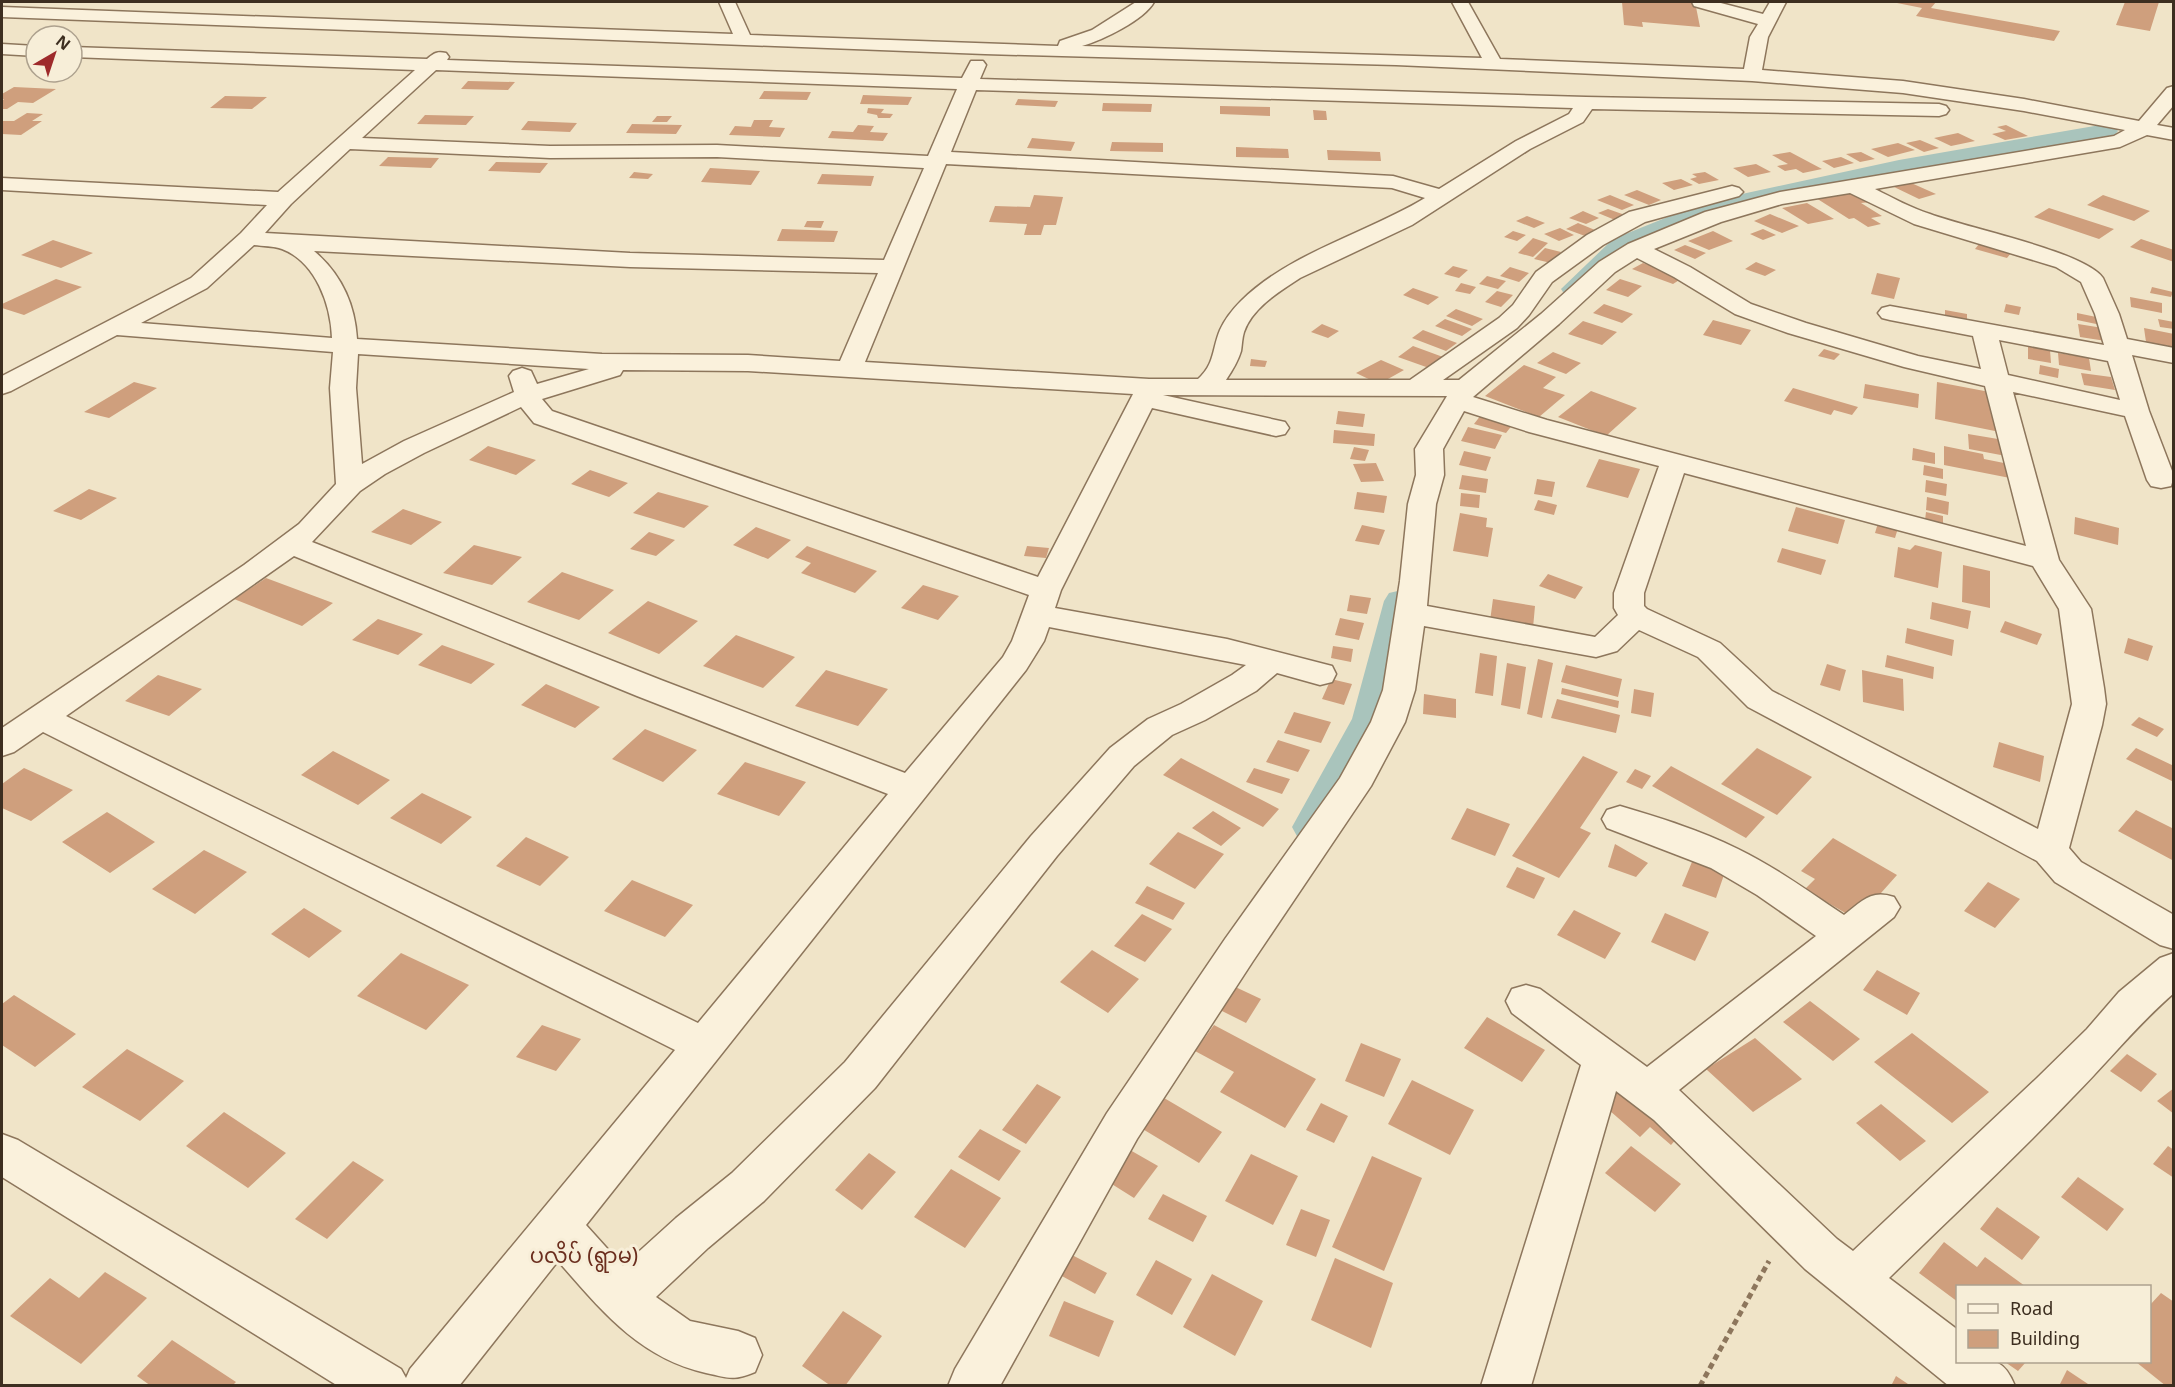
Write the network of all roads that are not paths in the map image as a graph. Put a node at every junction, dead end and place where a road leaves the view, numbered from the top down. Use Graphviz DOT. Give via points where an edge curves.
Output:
graph roads {
  1 [pos="727,2"];
  2 [pos="1146,2"];
  3 [pos="1460,2"];
  4 [pos="1700,2"];
  5 [pos="1778,2"];
  6 [pos="410,8"];
  7 [pos="2,12"];
  8 [pos="1767,21"];
  9 [pos="387,27"];
  10 [pos="478,30"];
  11 [pos="744,40"];
  12 [pos="2,49"];
  13 [pos="985,49"];
  14 [pos="24,50"];
  15 [pos="1038,51"];
  16 [pos="84,52"];
  17 [pos="1494,64"];
  18 [pos="429,65"];
  19 [pos="1752,75"];
  20 [pos="967,84"];
  21 [pos="2174,92"];
  22 [pos="1586,103"];
  23 [pos="2024,105"];
  24 [pos="2159,131"];
  25 [pos="2059,134"];
  26 [pos="345,144"];
  27 [pos="936,160"];
  28 [pos="2,184"];
  29 [pos="1853,187"];
  30 [pos="1442,196"];
  31 [pos="283,199"];
  32 [pos="249,238"];
  33 [pos="288,243"];
  34 [pos="1636,249"];
  35 [pos="891,267"];
  36 [pos="1553,270"];
  37 [pos="1595,270"];
  38 [pos="1890,313"];
  39 [pos="115,328"];
  40 [pos="1984,331"];
  41 [pos="345,346"];
  42 [pos="2118,350"];
  43 [pos="2174,356"];
  44 [pos="518,357"];
  45 [pos="633,364"];
  46 [pos="850,368"];
  47 [pos="1999,382"];
  48 [pos="2,386"];
  49 [pos="1208,386"];
  50 [pos="1422,387"];
  51 [pos="1146,393"];
  52 [pos="1462,394"];
  53 [pos="526,396"];
  54 [pos="2136,411"];
  55 [pos="1276,428"];
  56 [pos="1674,462"];
  57 [pos="2161,480"];
  58 [pos="350,485"];
  59 [pos="291,544"];
  60 [pos="2044,560"];
  61 [pos="1042,603"];
  62 [pos="1409,613"];
  63 [pos="1636,616"];
  64 [pos="1271,661"];
  65 [pos="1320,674"];
  66 [pos="42,718"];
  67 [pos="2,744"];
  68 [pos="911,789"];
  69 [pos="1620,819"];
  70 [pos="2050,851"];
  71 [pos="1881,907"];
  72 [pos="2174,934"];
  73 [pos="1844,935"];
  74 [pos="2174,969"];
  75 [pos="1526,1001"];
  76 [pos="704,1045"];
  77 [pos="1604,1060"];
  78 [pos="1648,1090"];
  79 [pos="2,1154"];
  80 [pos="557,1226"];
  81 [pos="1855,1280"];
  82 [pos="623,1297"];
  83 [pos="738,1355"];
  84 [pos="1956,1359"];
  85 [pos="1961,1363"];
  86 [pos="384,1386"];
  87 [pos="427,1386"];
  88 [pos="972,1386"];
  89 [pos="1506,1386"];
  90 [pos="1991,1386"];
  1 -- 11 [label="street"];
  2 -- 15 [label="street" via="1100,33"];
  3 -- 17 [label="street"];
  4 -- 8 [label="street"];
  5 -- 8 [label="street"];
  6 -- 9 [label="street"];
  7 -- 9 [label="street"];
  8 -- 19 [label="street" via="1759,37"];
  9 -- 10 [label="street"];
  10 -- 11 [label="street"];
  10 -- 18 [label="street"];
  11 -- 13 [label="street"];
  12 -- 14 [label="street"];
  13 -- 15 [label="street"];
  13 -- 20 [label="street"];
  15 -- 17 [label="street"];
  16 -- 18 [label="street"];
  17 -- 19 [label="street"];
  18 -- 20 [label="street"];
  18 -- 26 [label="street"];
  19 -- 23 [label="street" via="1903,87"];
  20 -- 22 [label="street"];
  20 -- 27 [label="street"];
  21 -- 24 [label="street"];
  22 -- 23 [label="street" via="1996,111"];
  22 -- 30 [label="street" via="1576,118 1523,145"];
  23 -- 24 [label="street"];
  24 -- 29 [label="street"];
  25 -- 36 [label="street" via="1678,205 1637,217"];
  26 -- 27 [label="street" via="550,152 695,150"];
  26 -- 31 [label="street"];
  27 -- 30 [label="street" via="1393,182"];
  27 -- 35 [label="street"];
  28 -- 31 [label="street"];
  29 -- 34 [label="street" via="1780,198 1713,217"];
  29 -- 42 [label="street" via="1922,219 2078,268 2091,278"];
  30 -- 49 [label="street" via="1374,236 1292,273 1255,300 1232,330 1227,354"];
  31 -- 32 [label="street"];
  32 -- 33 [label="street"];
  32 -- 39 [label="street" via="199,283"];
  33 -- 35 [label="street" via="630,260"];
  33 -- 41 [label="street" via="308,255 330,279 338,294"];
  34 -- 37 [label="street"];
  34 -- 47 [label="street" via="1743,309 1852,345"];
  35 -- 46 [label="street"];
  36 -- 37 [label="street"];
  36 -- 50 [label="street" via="1508,323"];
  37 -- 52 [label="street" via="1550,319"];
  38 -- 40 [label="street"];
  39 -- 41 [label="street"];
  39 -- 48 [label="street"];
  40 -- 42 [label="street"];
  40 -- 47 [label="street"];
  41 -- 44 [label="street"];
  41 -- 58 [label="street" via="343,386"];
  42 -- 43 [label="street"];
  42 -- 54 [label="street"];
  44 -- 45 [label="street"];
  44 -- 53 [label="street"];
  45 -- 46 [label="street" via="748,363"];
  45 -- 53 [label="street"];
  46 -- 51 [label="street"];
  47 -- 54 [label="street"];
  47 -- 60 [label="street"];
  49 -- 50 [label="street"];
  49 -- 51 [label="street"];
  50 -- 52 [label="street"];
  51 -- 55 [label="street"];
  51 -- 61 [label="street"];
  52 -- 56 [label="street" via="1538,426"];
  52 -- 62 [label="street" via="1429,449 1430,475 1422,504"];
  53 -- 58 [label="street" via="414,447"];
  53 -- 61 [label="street" via="543,417"];
  54 -- 57 [label="street"];
  56 -- 60 [label="street"];
  56 -- 63 [label="street" via="1629,593 1629,608"];
  58 -- 59 [label="street"];
  59 -- 66 [label="street"];
  59 -- 68 [label="street"];
  60 -- 70 [label="street" via="2075,609 2089,704"];
  61 -- 64 [label="street"];
  61 -- 68 [label="street" via="1016,663"];
  62 -- 63 [label="street" via="1596,647 1606,644"];
  62 -- 88 [label="street" via="1399,690 1388,722 1353,786 1122,1126"];
  63 -- 70 [label="street" via="1721,659 1760,699"];
  64 -- 65 [label="street"];
  64 -- 82 [label="street" via="1244,683 1160,727 1122,757 1037,854 860,1075 748,1187"];
  66 -- 67 [label="street"];
  66 -- 76 [label="street"];
  68 -- 76 [label="street"];
  69 -- 73 [label="street" via="1725,859"];
  70 -- 72 [label="street" via="2068,872"];
  71 -- 73 [label="street"];
  73 -- 78 [label="street"];
  74 -- 81 [label="street" via="2133,1004 2052,1091"];
  75 -- 77 [label="street"];
  76 -- 80 [label="street"];
  77 -- 78 [label="street"];
  77 -- 89 [label="street"];
  78 -- 81 [label="street" via="1821,1254"];
  79 -- 86 [label="street"];
  80 -- 82 [label="street"];
  80 -- 87 [label="street"];
  81 -- 84 [label="street"];
  82 -- 83 [label="street" via="661,1331 679,1341"];
  85 -- 90 [label="street"];
}
